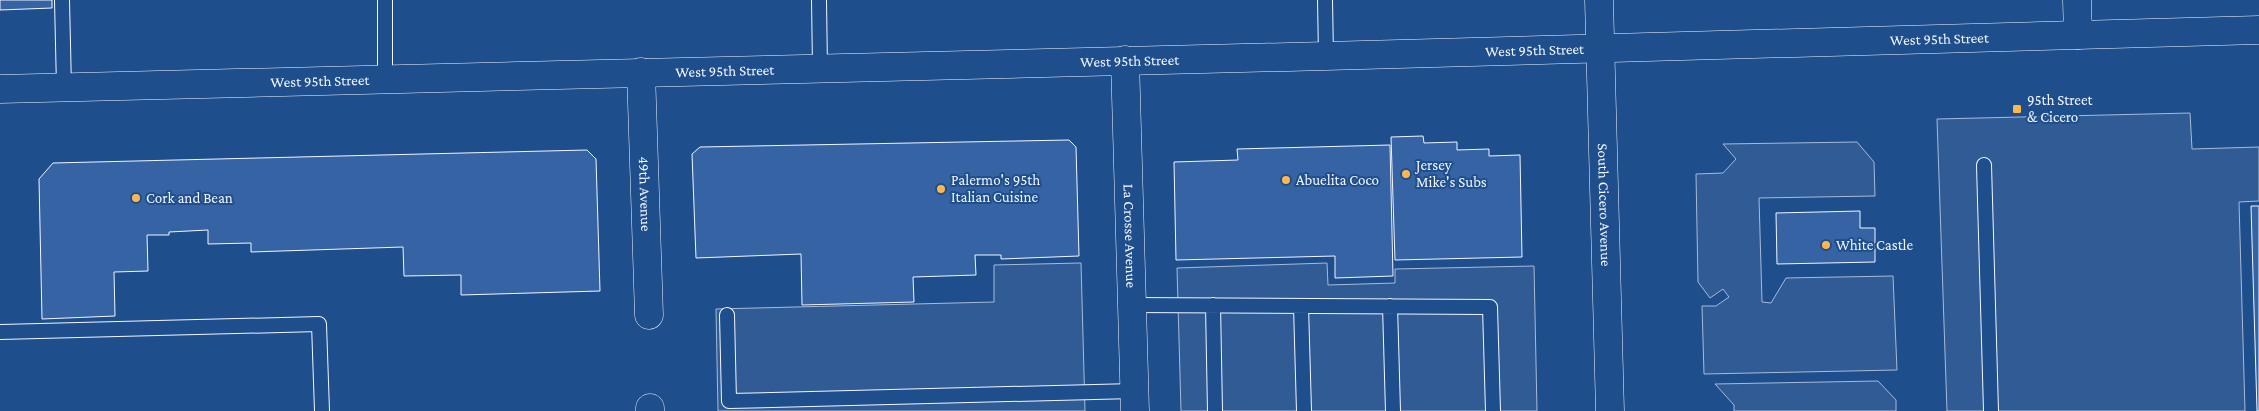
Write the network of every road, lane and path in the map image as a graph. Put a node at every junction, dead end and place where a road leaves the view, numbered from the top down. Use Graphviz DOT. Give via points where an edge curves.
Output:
graph roads {
  1 [pos="62,0"];
  2 [pos="385,0"];
  3 [pos="819,0"];
  4 [pos="1325,0"];
  5 [pos="1599,0"];
  6 [pos="2077,0"];
  7 [pos="2259,30"];
  8 [pos="2078,35"];
  9 [pos="1600,49"];
  10 [pos="1326,56"];
  11 [pos="1125,60"];
  12 [pos="820,68"];
  13 [pos="641,72"];
  14 [pos="385,79"];
  15 [pos="64,88"];
  16 [pos="0,90"];
  17 [pos="1984,166"];
  18 [pos="1132,305"];
  19 [pos="1213,305"];
  20 [pos="1301,306"];
  21 [pos="1390,306"];
  22 [pos="649,315"];
  23 [pos="727,315"];
  24 [pos="0,332"];
  25 [pos="1134,401"];
  26 [pos="322,411"];
  27 [pos="1215,411"];
  28 [pos="1304,411"];
  29 [pos="1392,411"];
  30 [pos="1493,411"];
  31 [pos="1610,411"];
  32 [pos="1991,411"];
  1 -- 15 [label="lane"];
  2 -- 14 [label="lane"];
  3 -- 12 [label="lane"];
  4 -- 10 [label="lane"];
  5 -- 9 [label="main road, South Cicero Avenue"];
  6 -- 8 [label="main road"];
  7 -- 8 [label="main road, West 95th Street"];
  8 -- 9 [label="main road, West 95th Street"];
  9 -- 10 [label="main road, West 95th Street"];
  9 -- 31 [label="main road, South Cicero Avenue"];
  10 -- 11 [label="main road, West 95th Street"];
  11 -- 12 [label="main road, West 95th Street"];
  11 -- 18 [label="main road, La Crosse Avenue"];
  12 -- 13 [label="main road, West 95th Street"];
  13 -- 14 [label="main road, West 95th Street"];
  13 -- 22 [label="main road, 49th Avenue"];
  14 -- 15 [label="main road, West 95th Street"];
  15 -- 16 [label="main road, West 95th Street"];
  17 -- 32 [label="lane"];
  18 -- 19 [label="lane"];
  18 -- 25 [label="main road, La Crosse Avenue"];
  19 -- 20 [label="lane"];
  19 -- 27 [label="lane"];
  20 -- 21 [label="lane"];
  20 -- 28 [label="lane"];
  21 -- 29 [label="lane"];
  21 -- 30 [label="lane" via="1490,307"];
  23 -- 25 [label="lane" via="729,401"];
  24 -- 26 [label="lane" via="319,324"];
}
